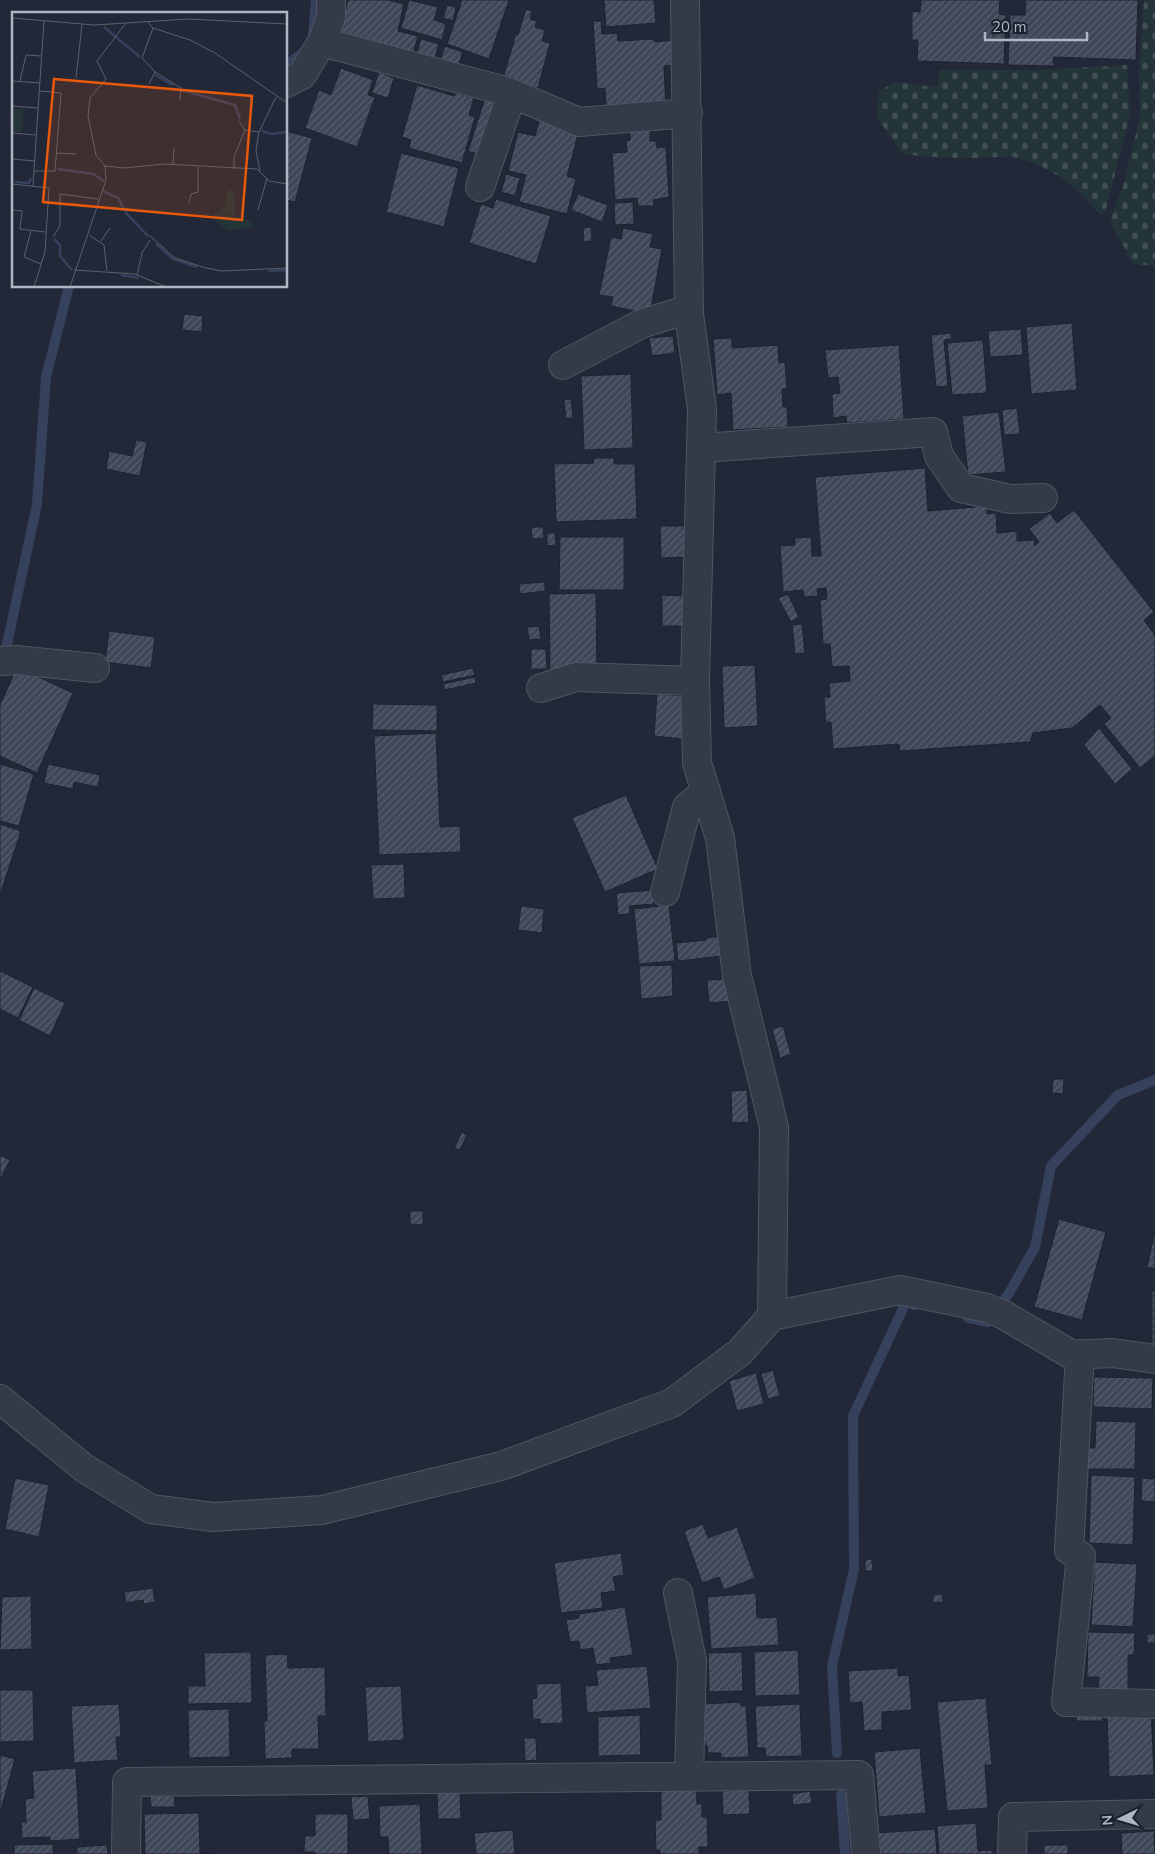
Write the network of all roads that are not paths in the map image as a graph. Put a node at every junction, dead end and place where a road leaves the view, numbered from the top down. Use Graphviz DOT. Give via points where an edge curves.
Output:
graph roads {
  1 [pos="331,0"];
  2 [pos="685,0"];
  3 [pos="322,42"];
  4 [pos="288,82"];
  5 [pos="512,94"];
  6 [pos="688,113"];
  7 [pos="480,187"];
  8 [pos="689,309"];
  9 [pos="563,365"];
  10 [pos="701,448"];
  11 [pos="1043,498"];
  12 [pos="8,661"];
  13 [pos="95,668"];
  14 [pos="695,681"];
  15 [pos="541,688"];
  16 [pos="706,791"];
  17 [pos="665,892"];
  18 [pos="772,1316"];
  19 [pos="1080,1354"];
  20 [pos="1155,1359"];
  21 [pos="0,1399"];
  22 [pos="678,1593"];
  23 [pos="1155,1704"];
  24 [pos="689,1777"];
  25 [pos="1155,1814"];
  26 [pos="126,1854"];
  27 [pos="866,1854"];
  28 [pos="1012,1854"];
  1 -- 3 [label="street" via="331,17"];
  2 -- 6 [label="street"];
  3 -- 4 [label="street" via="302,75"];
  3 -- 5 [label="street"];
  5 -- 6 [label="street" via="579,122"];
  5 -- 7 [label="street"];
  6 -- 8 [label="street"];
  8 -- 9 [label="street" via="641,324"];
  8 -- 10 [label="street" via="702,409"];
  10 -- 11 [label="street" via="933,432 939,456 961,488 1010,499"];
  10 -- 14 [label="street"];
  12 -- 13 [label="street"];
  14 -- 15 [label="street" via="576,677"];
  14 -- 16 [label="street" via="697,763"];
  16 -- 17 [label="street" via="687,807"];
  16 -- 18 [label="street" via="720,838 737,976 774,1127"];
  18 -- 19 [label="street" via="900,1290 995,1311 1072,1355"];
  18 -- 21 [label="street" via="740,1352 672,1403 501,1466 322,1510 213,1517 151,1509 84,1468"];
  19 -- 20 [label="street" via="1112,1352"];
  19 -- 23 [label="street" via="1069,1550 1081,1556 1066,1702"];
  22 -- 24 [label="street" via="692,1661"];
  24 -- 26 [label="street" via="128,1782"];
  24 -- 27 [label="street" via="859,1775"];
  25 -- 28 [label="street" via="1013,1817"];
}
